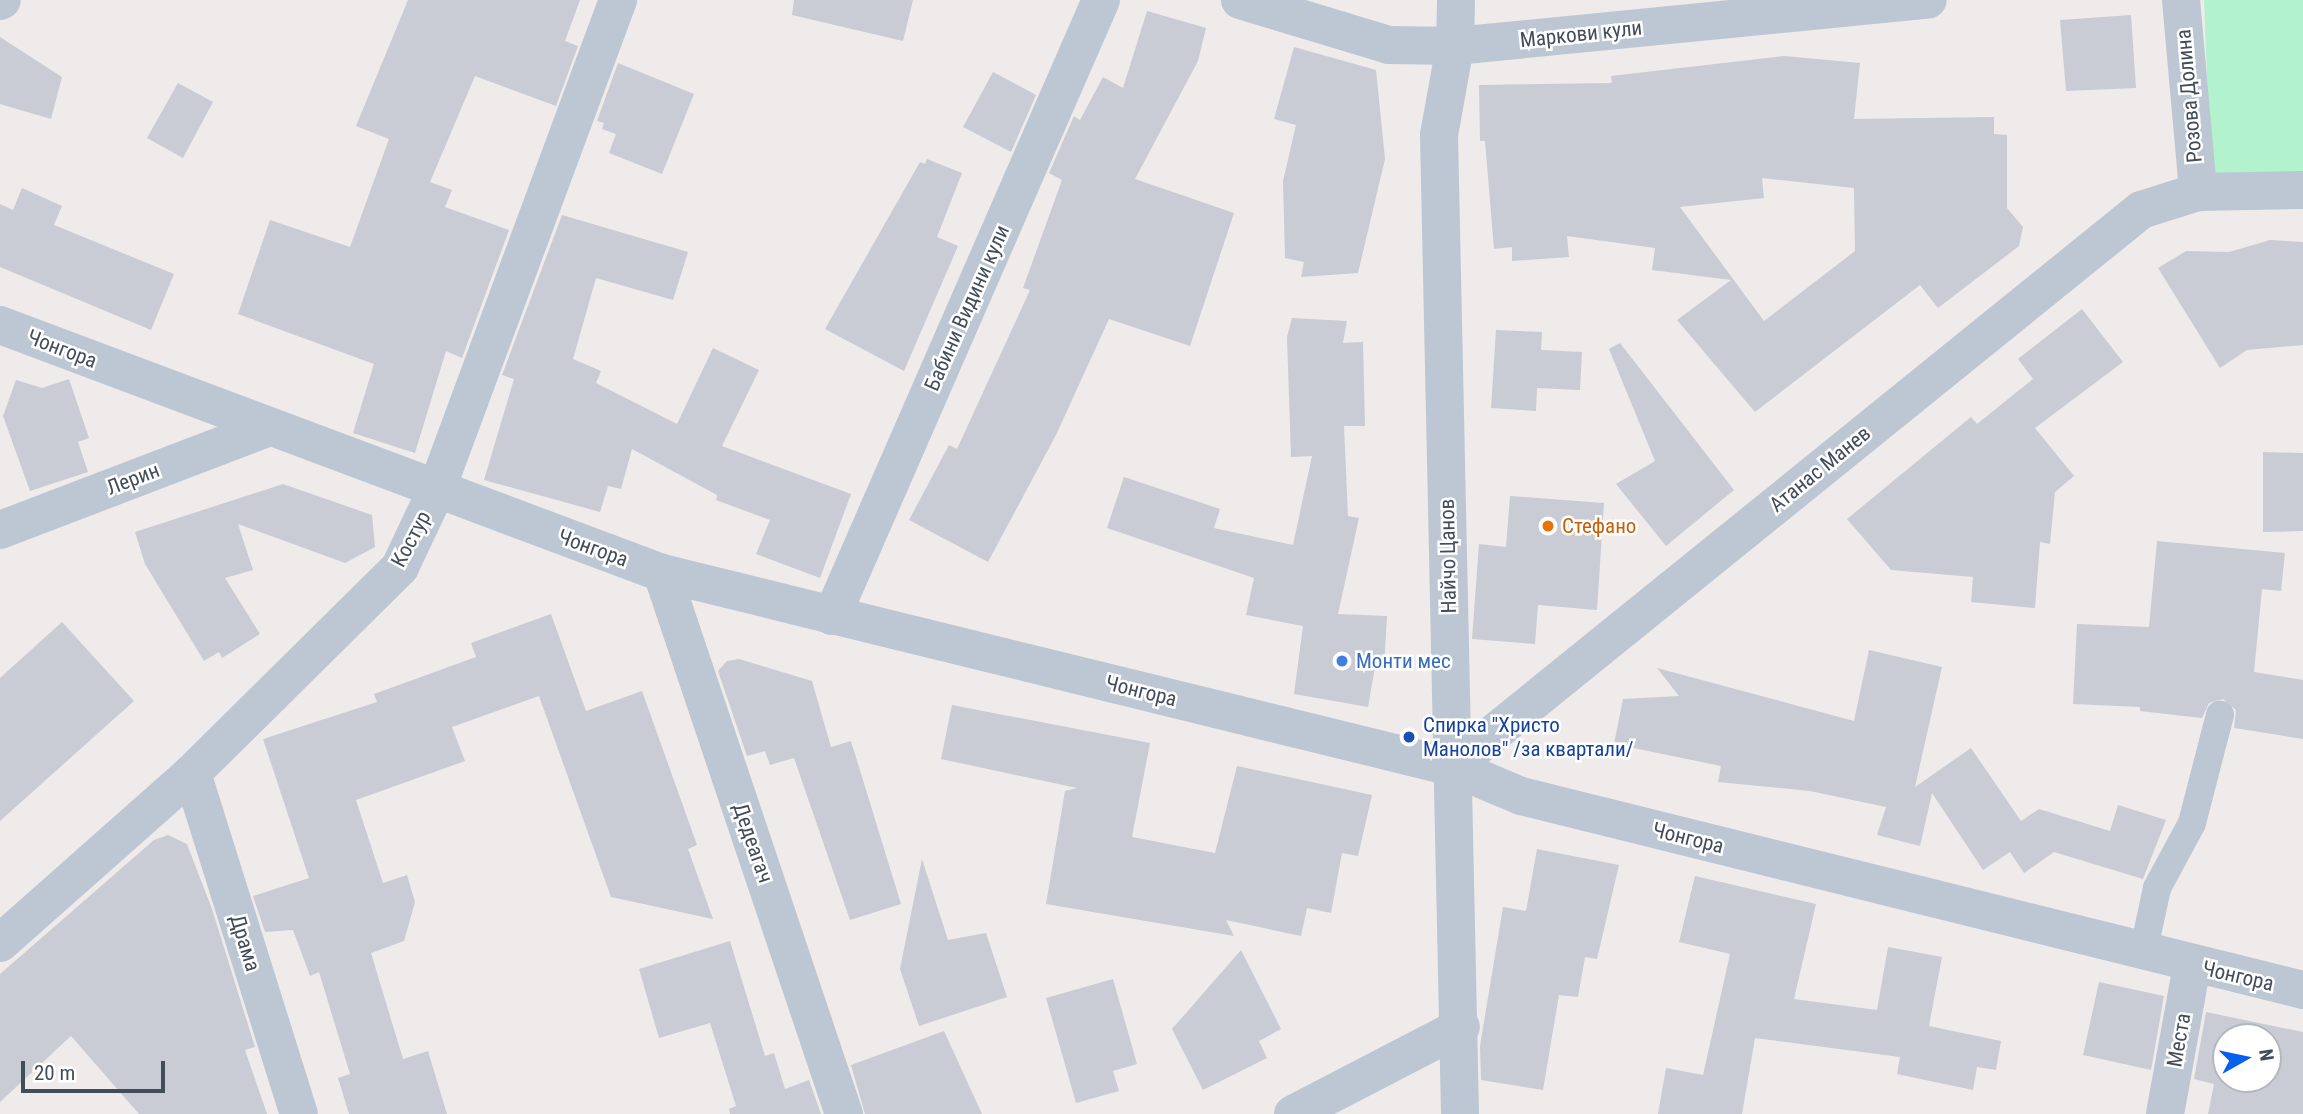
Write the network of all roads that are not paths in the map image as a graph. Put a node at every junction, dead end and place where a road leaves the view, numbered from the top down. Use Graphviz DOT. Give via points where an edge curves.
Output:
graph roads {
  1 [pos="618,0"];
  2 [pos="1101,0"];
  3 [pos="1240,0"];
  4 [pos="1456,0"];
  5 [pos="1928,0"];
  6 [pos="2180,0"];
  7 [pos="1455,46"];
  8 [pos="2303,191"];
  9 [pos="2198,192"];
  10 [pos="0,325"];
  11 [pos="267,428"];
  12 [pos="436,491"];
  13 [pos="0,530"];
  14 [pos="663,573"];
  15 [pos="832,616"];
  16 [pos="2220,715"];
  17 [pos="1452,767"];
  18 [pos="192,773"];
  19 [pos="0,943"];
  20 [pos="2143,953"];
  21 [pos="2192,965"];
  22 [pos="2303,990"];
  23 [pos="1461,1027"];
  24 [pos="299,1114"];
  25 [pos="844,1114"];
  26 [pos="1293,1114"];
  27 [pos="1460,1114"];
  28 [pos="2165,1114"];
  1 -- 12 [label="street, Костур"];
  2 -- 15 [label="street, Бабини Видини кули"];
  3 -- 7 [label="street, Маркови кули" via="1389,45"];
  4 -- 7 [label="street, Найчо Цанов"];
  5 -- 7 [label="street, Маркови кули"];
  6 -- 9 [label="street, Розова Долина"];
  7 -- 17 [label="street, Найчо Цанов" via="1439,135"];
  8 -- 9 [label="street, Атанас Манев"];
  9 -- 17 [label="street, Атанас Манев" via="2141,210"];
  10 -- 11 [label="street, Чонгора"];
  11 -- 12 [label="street, Чонгора"];
  11 -- 13 [label="street, Лерин"];
  12 -- 14 [label="street, Чонгора"];
  12 -- 18 [label="street, Костур" via="400,567"];
  14 -- 15 [label="street, Чонгора"];
  14 -- 25 [label="street, Дедеагач"];
  15 -- 17 [label="street, Чонгора"];
  16 -- 20 [label="lane" via="2192,823 2157,888"];
  17 -- 20 [label="street, Чонгора" via="1521,796"];
  17 -- 23 [label="street, Найчо Цанов"];
  18 -- 19 [label="street, Костур"];
  18 -- 24 [label="street, Драма"];
  20 -- 21 [label="street, Чонгора"];
  21 -- 22 [label="street, Чонгора"];
  21 -- 28 [label="street, Места"];
  23 -- 26 [label="street"];
  23 -- 27 [label="street, Найчо Цанов"];
}
